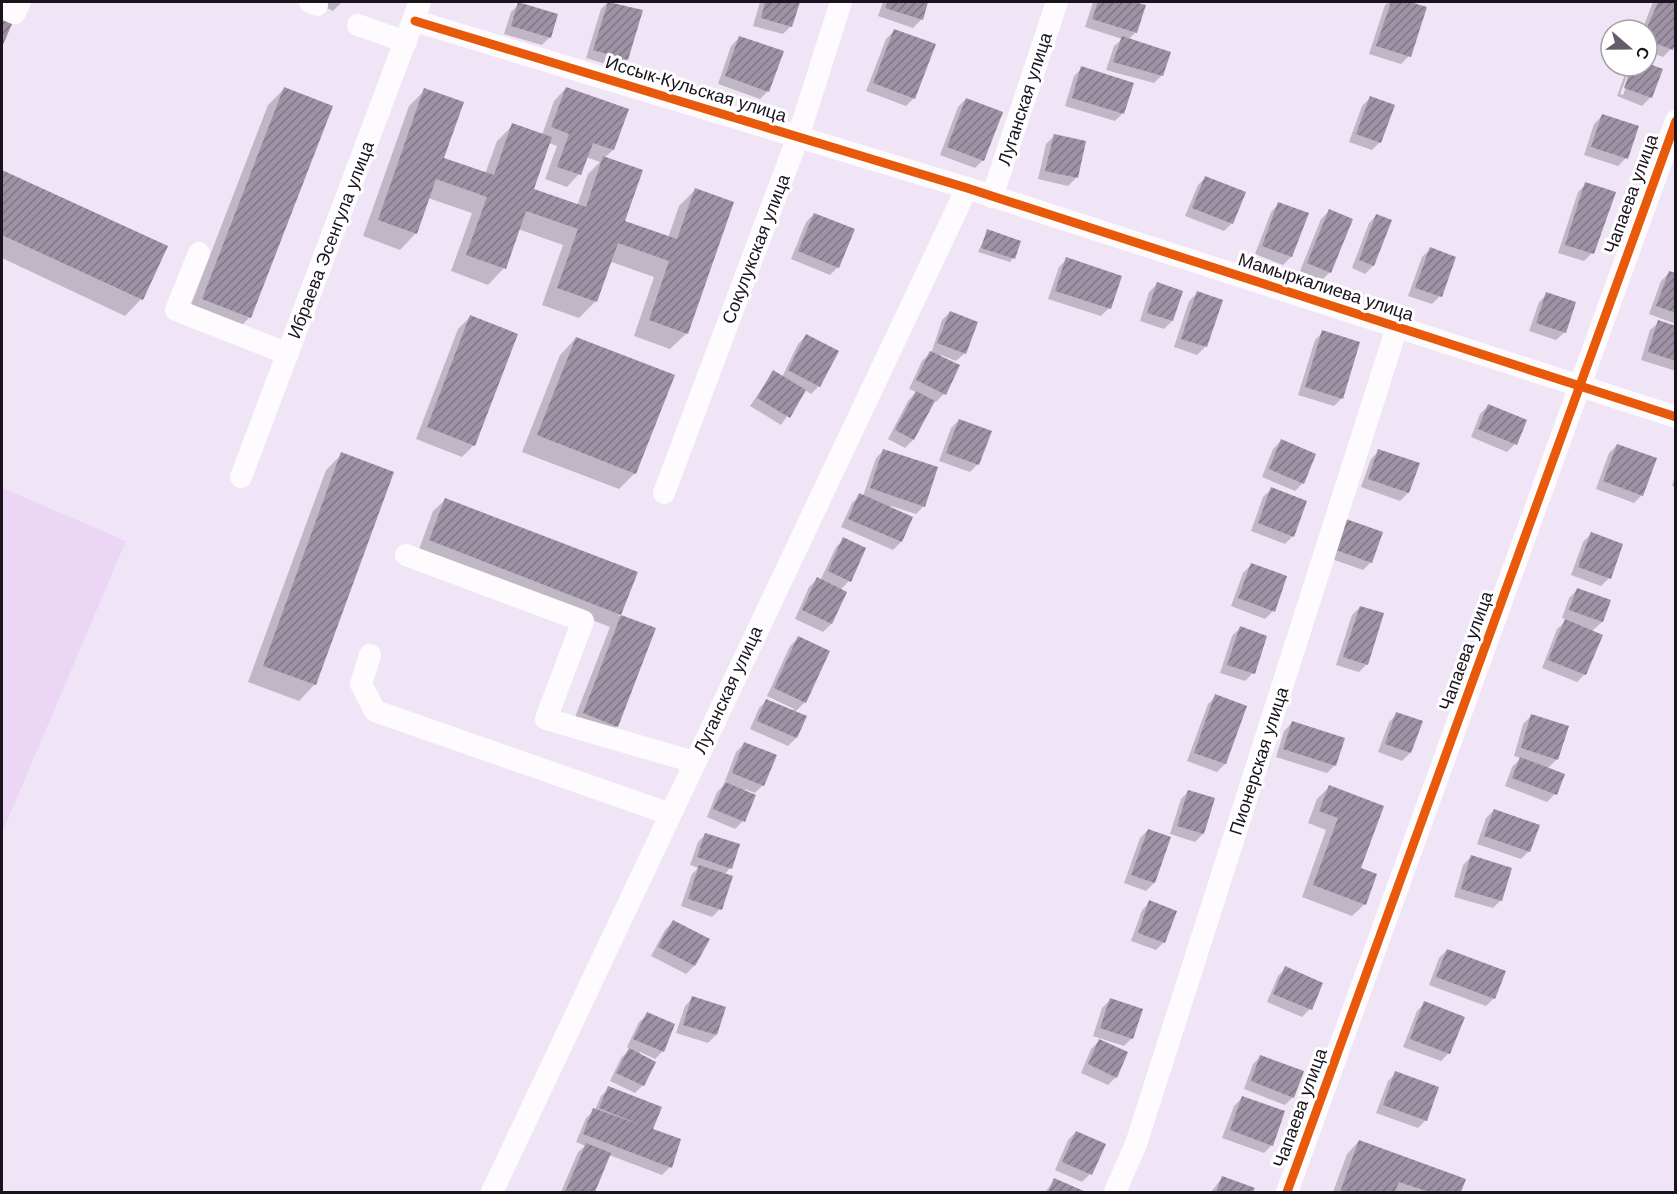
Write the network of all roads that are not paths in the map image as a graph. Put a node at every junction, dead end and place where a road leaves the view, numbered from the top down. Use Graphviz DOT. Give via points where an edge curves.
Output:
graph roads {
  1 [pos="20,2"];
  2 [pos="841,2"];
  3 [pos="1057,2"];
  4 [pos="2,7"];
  5 [pos="417,11"];
  6 [pos="358,25"];
  7 [pos="406,42"];
  8 [pos="1676,121"];
  9 [pos="798,137"];
  10 [pos="967,188"];
  11 [pos="992,197"];
  12 [pos="199,253"];
  13 [pos="1397,327"];
  14 [pos="288,354"];
  15 [pos="1580,385"];
  16 [pos="1676,417"];
  17 [pos="241,477"];
  18 [pos="664,493"];
  19 [pos="405,555"];
  20 [pos="370,655"];
  21 [pos="694,762"];
  22 [pos="670,814"];
  23 [pos="492,1192"];
  24 [pos="1115,1192"];
  25 [pos="1287,1192"];
  1 -- 4 [label="street" via="15,13"];
  2 -- 9 [label="street, Сокулукская улица"];
  3 -- 11 [label="street, Луганская улица"];
  5 -- 7 [label="street, Ибраева Эсенгула улица"];
  5 -- 9 [label="street, Иссык-Кульская улица"];
  6 -- 7 [label="street"];
  7 -- 14 [label="street, Ибраева Эсенгула улица"];
  8 -- 15 [label="street, Чапаева улица"];
  9 -- 10 [label="street, Иссык-Кульская улица"];
  9 -- 18 [label="street, Сокулукская улица"];
  10 -- 11 [label="street, Мамыркалиева улица"];
  10 -- 21 [label="street, Луганская улица"];
  11 -- 13 [label="street, Мамыркалиева улица"];
  12 -- 14 [label="street" via="177,310"];
  13 -- 15 [label="street, Мамыркалиева улица"];
  13 -- 24 [label="street, Пионерская улица" via="1136,1144"];
  14 -- 17 [label="street, Ибраева Эсенгула улица"];
  15 -- 16 [label="street, Мамыркалиева улица"];
  15 -- 25 [label="street, Чапаева улица"];
  19 -- 21 [label="street" via="583,621 546,719"];
  20 -- 22 [label="street" via="361,684 375,711"];
  21 -- 22 [label="street, Луганская улица"];
  22 -- 23 [label="street, Луганская улица"];
}
